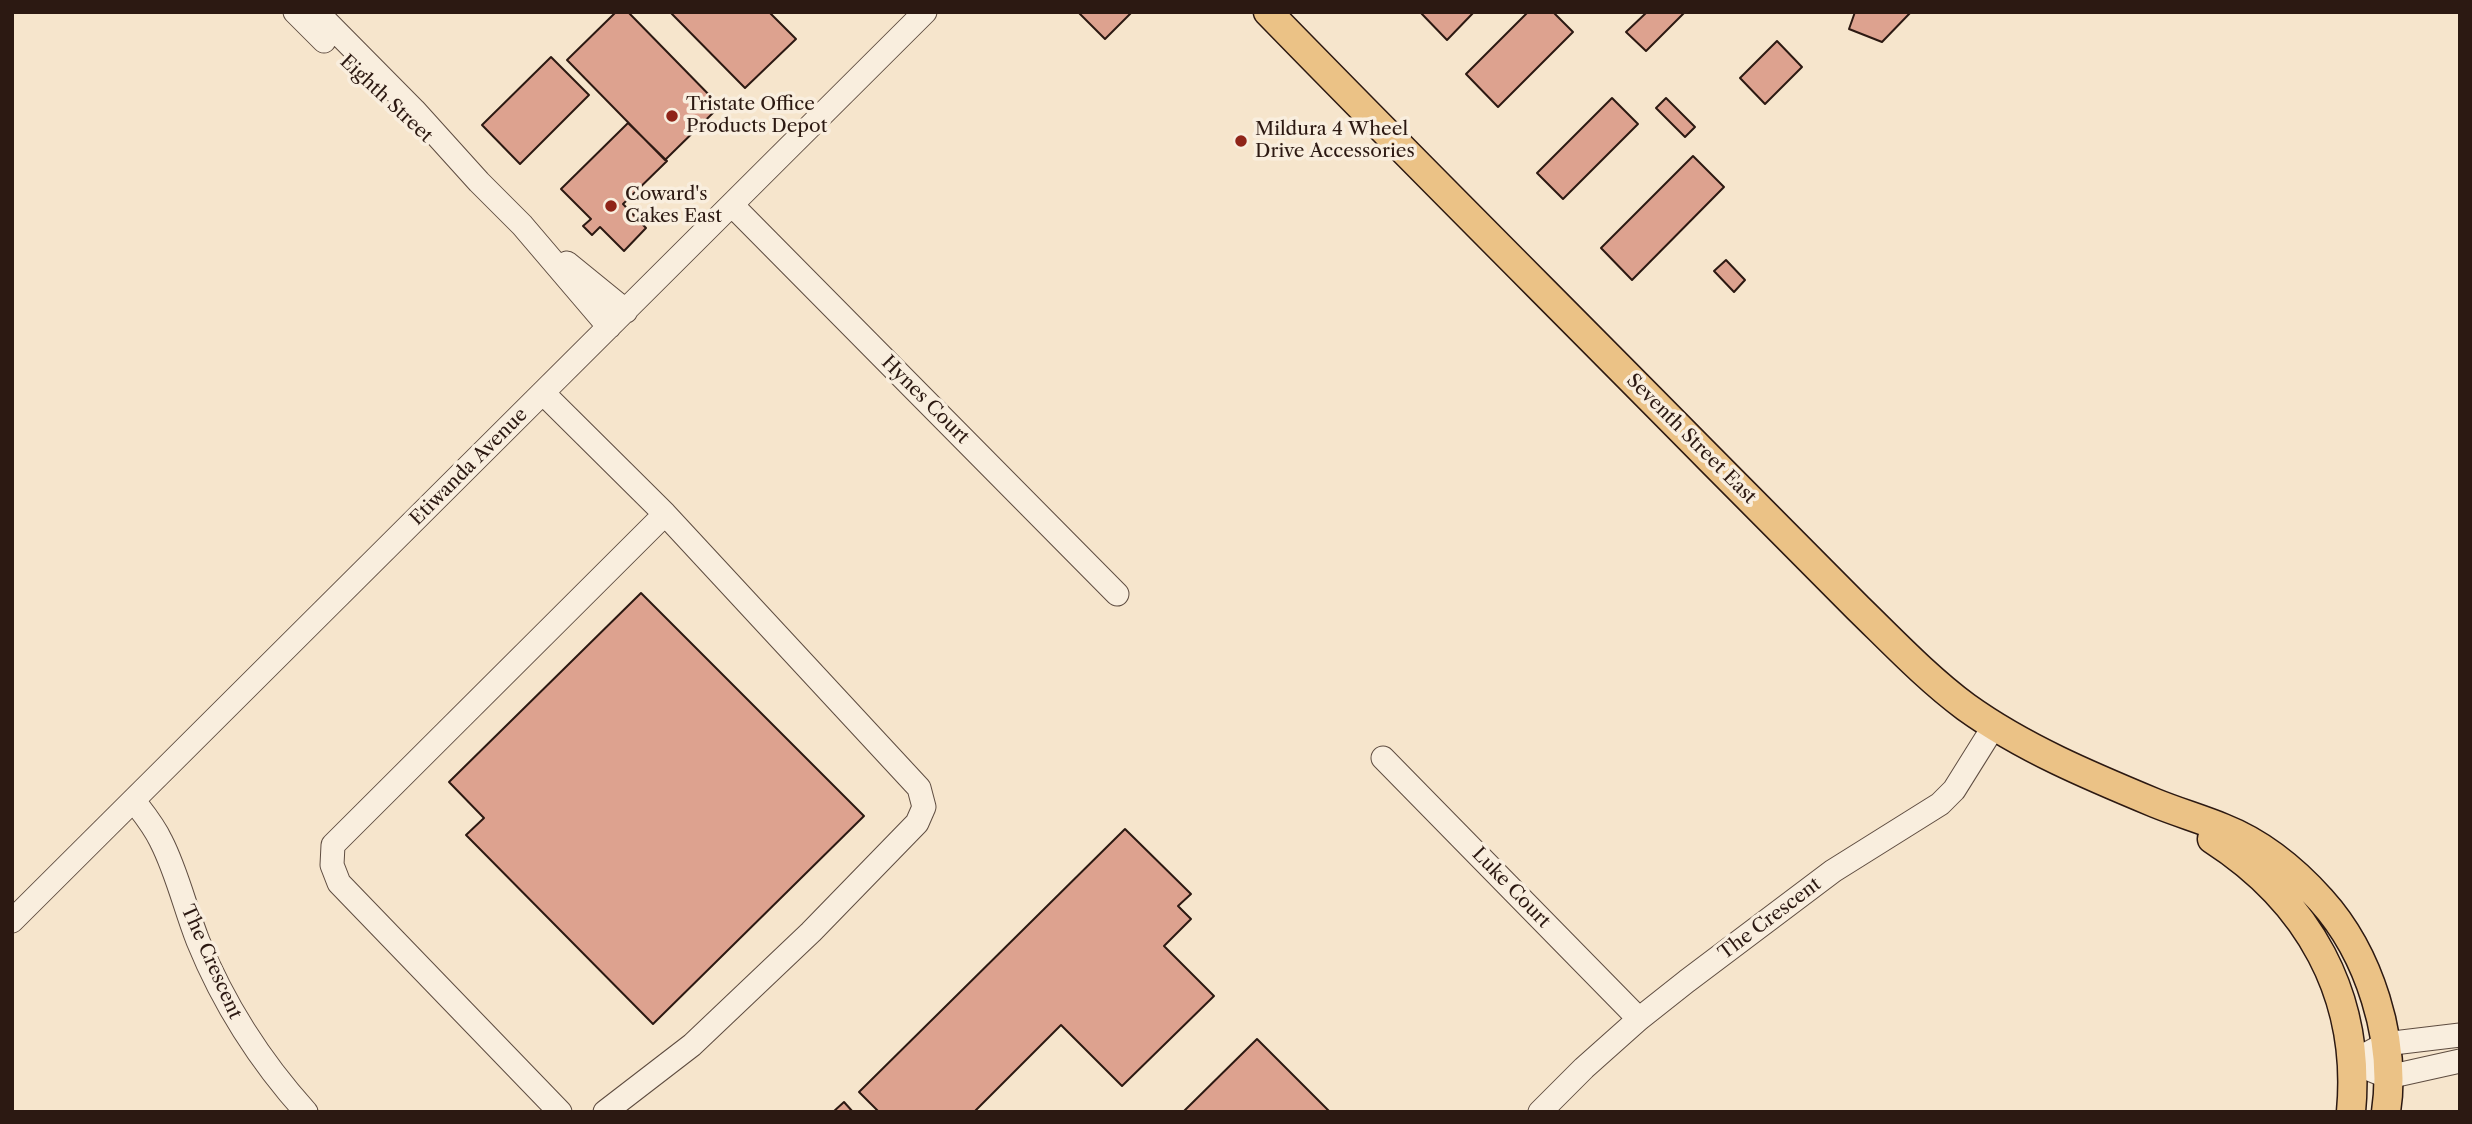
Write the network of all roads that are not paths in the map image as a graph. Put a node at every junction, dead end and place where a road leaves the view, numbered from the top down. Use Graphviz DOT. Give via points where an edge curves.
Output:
graph roads {
  1 [pos="295,12"];
  2 [pos="317,12"];
  3 [pos="925,12"];
  4 [pos="1268,12"];
  5 [pos="479,182"];
  6 [pos="732,205"];
  7 [pos="522,225"];
  8 [pos="626,311"];
  9 [pos="609,327"];
  10 [pos="543,393"];
  11 [pos="665,514"];
  12 [pos="1117,594"];
  13 [pos="1994,726"];
  14 [pos="1383,758"];
  15 [pos="134,801"];
  16 [pos="2160,805"];
  17 [pos="12,921"];
  18 [pos="1639,1019"];
  19 [pos="2460,1035"];
  20 [pos="2385,1044"];
  21 [pos="2460,1061"];
  22 [pos="2352,1062"];
  23 [pos="2388,1077"];
  24 [pos="306,1112"];
  25 [pos="560,1112"];
  26 [pos="605,1112"];
  27 [pos="1541,1112"];
  28 [pos="2351,1112"];
  29 [pos="2386,1112"];
  1 -- 5 [label="street, Eighth Street" via="385,101"];
  2 -- 5 [label="street, Eighth Street"];
  3 -- 6 [label="street, Etiwanda Avenue"];
  4 -- 13 [label="main road, Seventh Street East" via="1903,652"];
  5 -- 7 [label="street, Eighth Street"];
  6 -- 8 [label="street, Etiwanda Avenue"];
  6 -- 12 [label="street, Hynes Court"];
  7 -- 8 [label="street, Eighth Street"];
  7 -- 9 [label="street, Eighth Street"];
  8 -- 9 [label="street, Etiwanda Avenue"];
  9 -- 10 [label="street, Etiwanda Avenue"];
  10 -- 11 [label="street"];
  10 -- 15 [label="street, Etiwanda Avenue"];
  11 -- 25 [label="street" via="333,845 332,865 339,883"];
  11 -- 26 [label="street" via="919,788 924,807 917,823 811,932 692,1045"];
  13 -- 16 [label="main road, Seventh Street East"];
  13 -- 18 [label="street, The Crescent" via="1954,790 1940,804 1833,871"];
  14 -- 18 [label="street, Luke Court"];
  15 -- 17 [label="street, Etiwanda Avenue"];
  15 -- 24 [label="street, The Crescent" via="162,842 220,990 246,1037"];
  16 -- 20 [label="main road, Seventh Street East" via="2227,829 2297,874 2346,934 2376,1004"];
  16 -- 22 [label="main road, Seventh Street East" via="2233,853 2295,912 2335,985"];
  18 -- 27 [label="street, The Crescent"];
  19 -- 20 [label="street"];
  20 -- 22 [label="street"];
  20 -- 23 [label="main road, Seventh Street East"];
  21 -- 23 [label="street"];
  22 -- 23 [label="street"];
  22 -- 28 [label="main road, Seventh Street East"];
  23 -- 29 [label="main road, Seventh Street East"];
}
